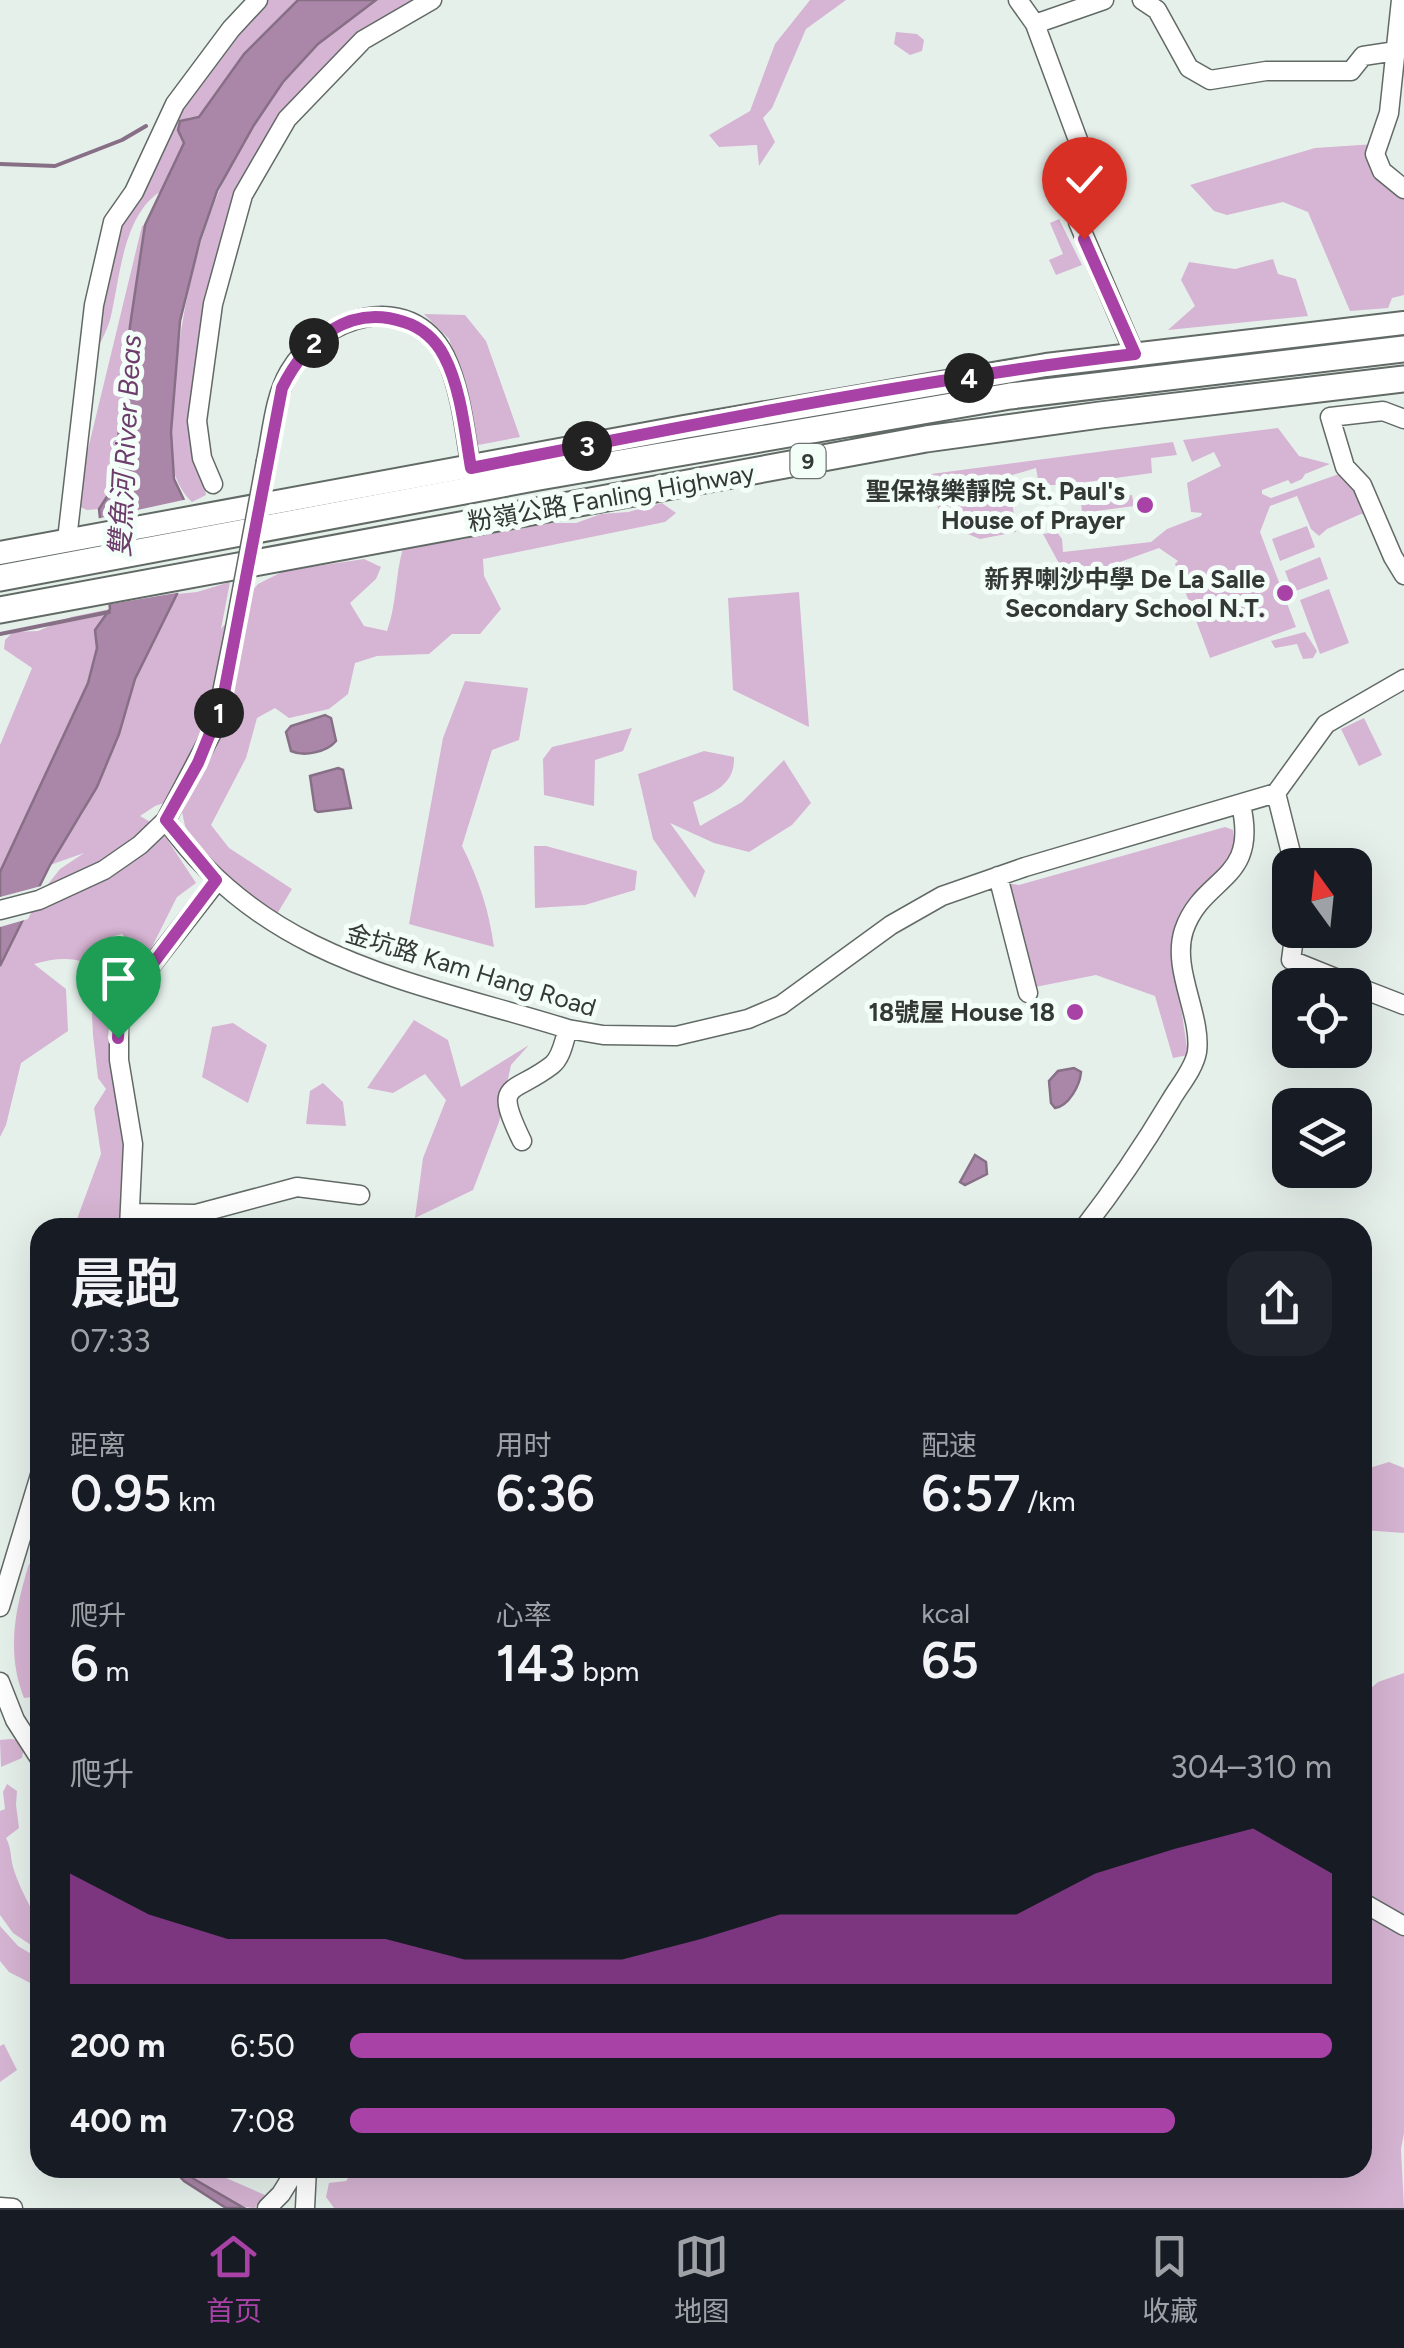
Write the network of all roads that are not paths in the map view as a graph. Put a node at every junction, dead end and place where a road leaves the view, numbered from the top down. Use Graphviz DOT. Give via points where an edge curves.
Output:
graph roads {
  1 [pos="258,0"];
  2 [pos="432,0"];
  3 [pos="1018,0"];
  4 [pos="1104,0"];
  5 [pos="1142,0"];
  6 [pos="1401,0"];
  7 [pos="1035,24"];
  8 [pos="1396,51"];
  9 [pos="1404,189"];
  10 [pos="1404,323"];
  11 [pos="1404,349"];
  12 [pos="1135,354"];
  13 [pos="1404,379"];
  14 [pos="1404,418"];
  15 [pos="471,468"];
  16 [pos="213,484"];
  17 [pos="213,526"];
  18 [pos="71,540"];
  19 [pos="0,553"];
  20 [pos="1404,575"];
  21 [pos="0,578"];
  22 [pos="0,610"];
  23 [pos="1404,679"];
  24 [pos="1276,793"];
  25 [pos="1241,805"];
  26 [pos="166,820"];
  27 [pos="1290,848"];
  28 [pos="998,876"];
  29 [pos="216,880"];
  30 [pos="0,910"];
  31 [pos="1293,948"];
  32 [pos="1311,968"];
  33 [pos="1028,993"];
  34 [pos="1372,993"];
  35 [pos="1404,1006"];
  36 [pos="568,1028"];
  37 [pos="522,1141"];
  38 [pos="360,1195"];
  39 [pos="130,1218"];
  40 [pos="152,1218"];
  41 [pos="1092,1218"];
  42 [pos="30,1508"];
  43 [pos="0,1607"];
  44 [pos="0,1682"];
  45 [pos="3,1703"];
  46 [pos="30,1743"];
  47 [pos="1372,1908"];
  48 [pos="1404,1926"];
  49 [pos="291,2178"];
  50 [pos="306,2178"];
  51 [pos="0,2207"];
  52 [pos="13,2208"];
  53 [pos="267,2208"];
  54 [pos="305,2208"];
  1 -- 18 [label="street" via="176,104 113,222 94,304"];
  2 -- 16 [label="street" via="363,40 286,119 243,196 213,304 197,421"];
  3 -- 7 [label="street"];
  4 -- 7 [label="street"];
  5 -- 8 [label="street" via="1156,10 1189,68 1210,80 1266,71 1351,71 1362,56"];
  6 -- 8 [label="street"];
  7 -- 12 [label="street" via="1078,140 1078,222"];
  8 -- 9 [label="street" via="1375,154 1382,171"];
  10 -- 12 [label="main road"];
  11 -- 17 [label="highway, 粉嶺公路 Fanling Highway / 9" via="1010,396 539,478"];
  12 -- 15 [label="main road"];
  13 -- 22 [label="highway, 粉嶺公路 Fanling Highway / 9" via="926,439"];
  14 -- 20 [label="street" via="1383,411 1330,417 1345,467 1362,486"];
  15 -- 17 [label="main road"];
  15 -- 26 [label="street, bridge" via="452,373 444,354 413,324 382,316 340,324 301,356 282,388 215,727"];
  17 -- 18 [label="main road"];
  17 -- 21 [label="highway, 粉嶺公路 Fanling Highway / 9"];
  18 -- 19 [label="main road"];
  23 -- 24 [label="street" via="1326,724"];
  24 -- 25 [label="street, 金坑路 Kam Hang Road"];
  24 -- 27 [label="street"];
  25 -- 28 [label="street, 金坑路 Kam Hang Road"];
  25 -- 41 [label="street" via="1241,855 1192,913 1181,940 1197,1052"];
  26 -- 29 [label="street, 金坑路 Kam Hang Road"];
  26 -- 30 [label="street" via="104,870 67,890"];
  28 -- 33 [label="street"];
  28 -- 36 [label="street, 金坑路 Kam Hang Road" via="890,925 782,1006 748,1020 640,1038"];
  29 -- 36 [label="street, 金坑路 Kam Hang Road" via="262,918 328,954"];
  29 -- 39 [label="street" via="130,994 119,1021 133,1144"];
  31 -- 32 [label="street" via="1291,960"];
  34 -- 35 [label="street"];
  36 -- 37 [label="street" via="552,1065 509,1092 507,1105"];
  38 -- 40 [label="street" via="298,1187 196,1214"];
  42 -- 43 [label="street"];
  44 -- 45 [label="street"];
  45 -- 46 [label="street"];
  47 -- 48 [label="street"];
  49 -- 53 [label="street"];
  50 -- 54 [label="street"];
  51 -- 52 [label="street"];
}
